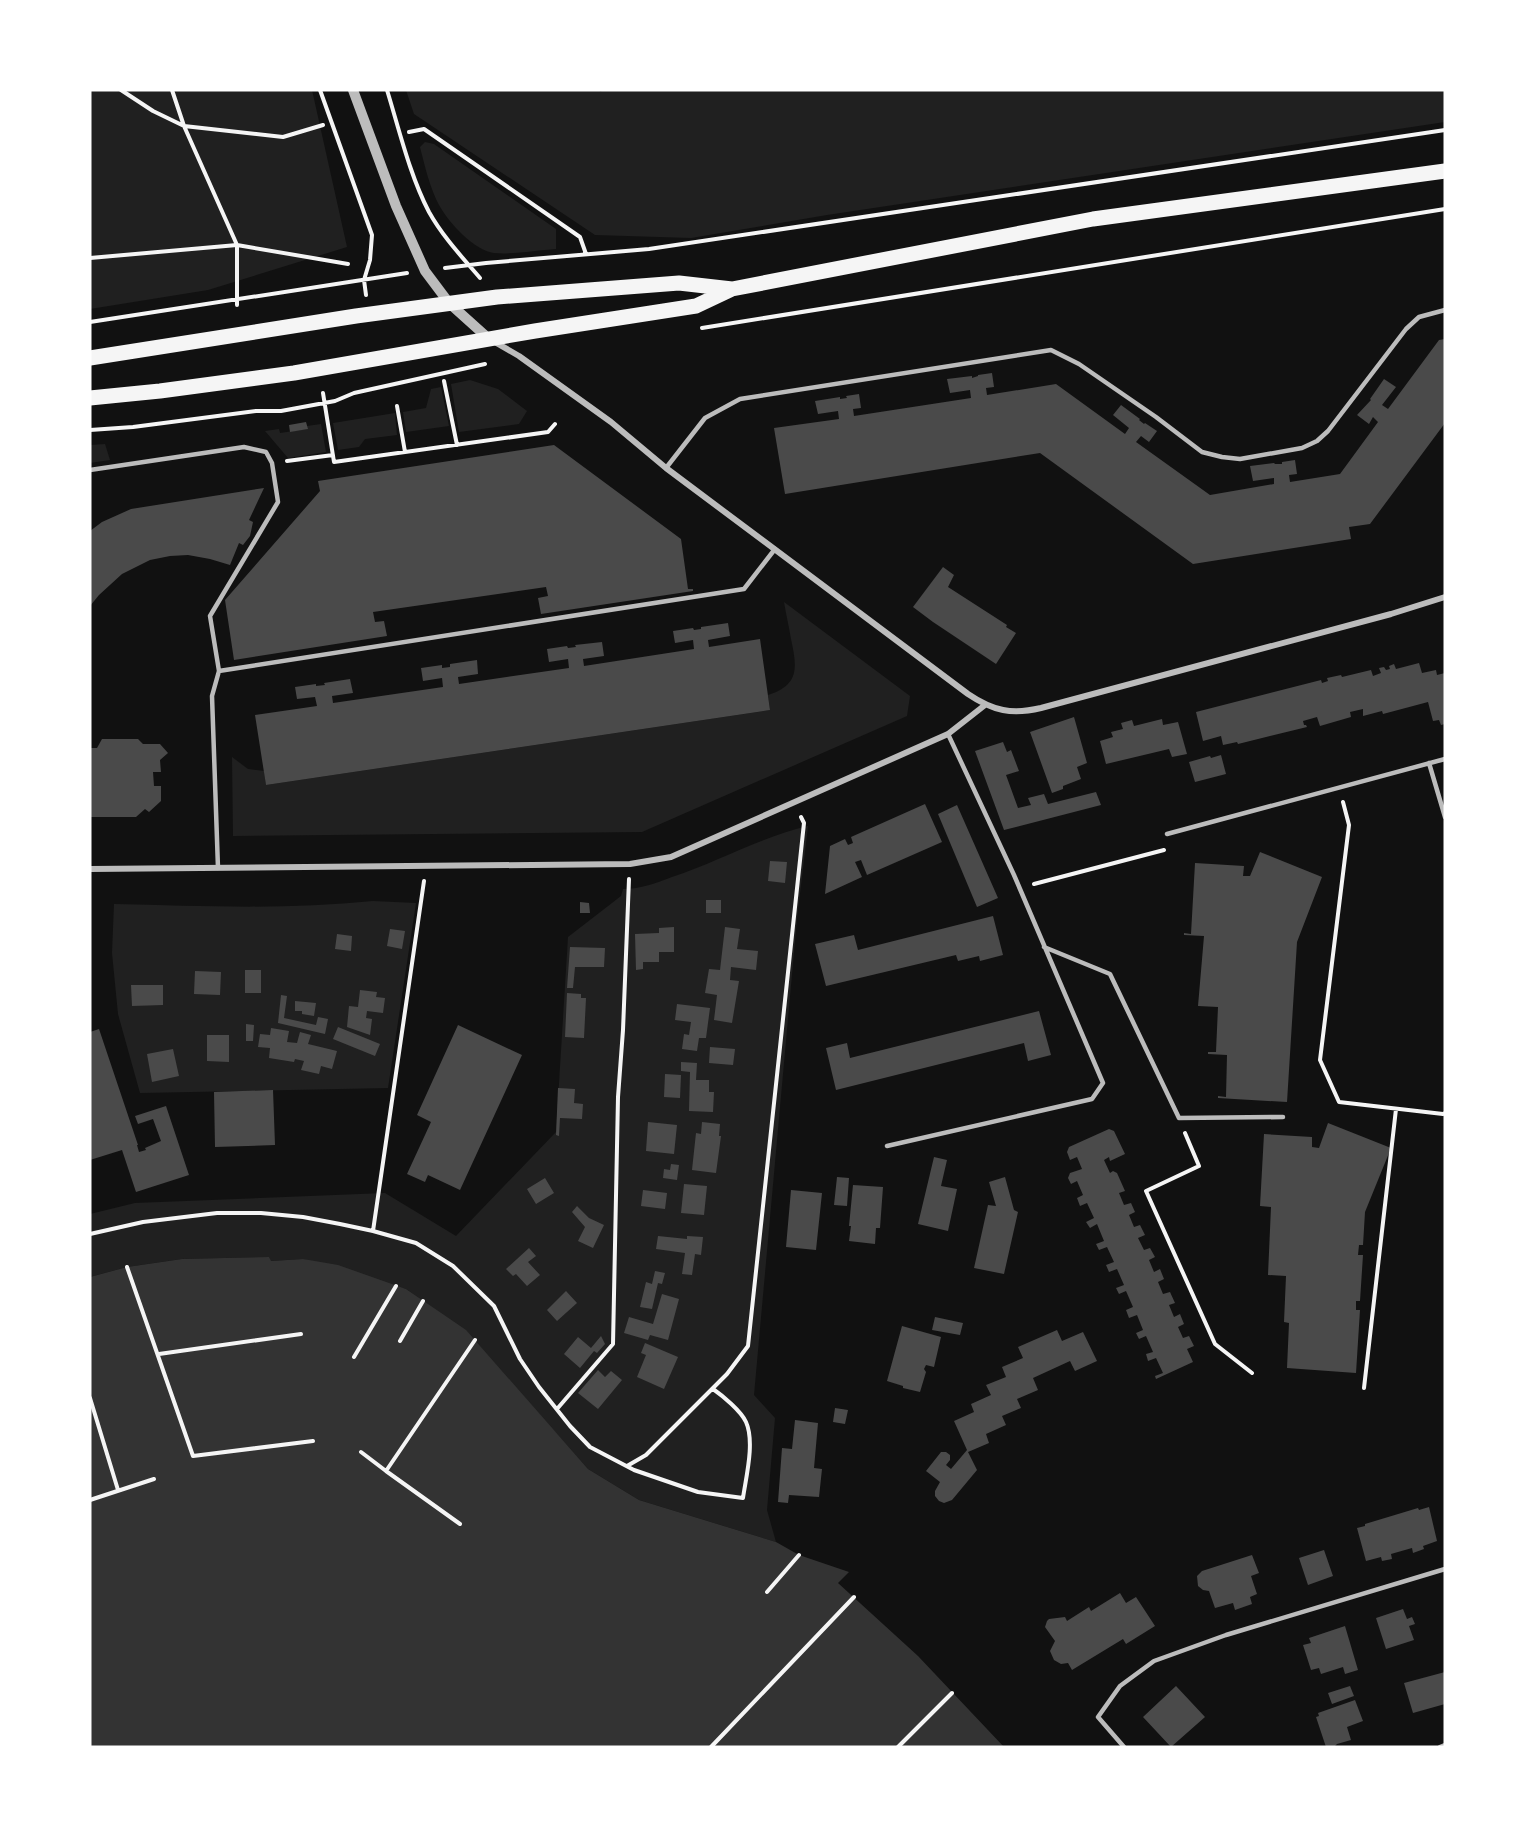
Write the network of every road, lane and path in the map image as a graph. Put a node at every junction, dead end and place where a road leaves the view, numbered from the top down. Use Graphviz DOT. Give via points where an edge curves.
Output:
graph roads {
  1 [pos="121,90"];
  2 [pos="172,90"];
  3 [pos="320,90"];
  4 [pos="353,90"];
  5 [pos="387,90"];
  6 [pos="323,125"];
  7 [pos="184,126"];
  8 [pos="1445,130"];
  9 [pos="409,132"];
  10 [pos="1445,171"];
  11 [pos="1445,209"];
  12 [pos="237,245"];
  13 [pos="371,251"];
  14 [pos="586,254"];
  15 [pos="460,255"];
  16 [pos="90,258"];
  17 [pos="486,263"];
  18 [pos="348,264"];
  19 [pos="350,282"];
  20 [pos="732,290"];
  21 [pos="237,303"];
  22 [pos="449,303"];
  23 [pos="1445,310"];
  24 [pos="90,322"];
  25 [pos="696,329"];
  26 [pos="489,339"];
  27 [pos="90,358"];
  28 [pos="472,366"];
  29 [pos="444,381"];
  30 [pos="323,393"];
  31 [pos="90,398"];
  32 [pos="324,404"];
  33 [pos="398,406"];
  34 [pos="555,424"];
  35 [pos="90,430"];
  36 [pos="457,445"];
  37 [pos="405,453"];
  38 [pos="333,455"];
  39 [pos="272,463"];
  40 [pos="666,468"];
  41 [pos="90,470"];
  42 [pos="775,549"];
  43 [pos="1445,597"];
  44 [pos="219,671"];
  45 [pos="985,705"];
  46 [pos="948,734"];
  47 [pos="1445,759"];
  48 [pos="1429,764"];
  49 [pos="1341,795"];
  50 [pos="795,802"];
  51 [pos="1445,817"];
  52 [pos="1167,834"];
  53 [pos="630,864"];
  54 [pos="426,866"];
  55 [pos="218,868"];
  56 [pos="90,869"];
  57 [pos="1044,947"];
  58 [pos="1396,1109"];
  59 [pos="1445,1113"];
  60 [pos="1283,1117"];
  61 [pos="1179,1118"];
  62 [pos="887,1146"];
  63 [pos="373,1231"];
  64 [pos="90,1234"];
  65 [pos="127,1267"];
  66 [pos="396,1286"];
  67 [pos="423,1301"];
  68 [pos="301,1334"];
  69 [pos="475,1340"];
  70 [pos="400,1341"];
  71 [pos="159,1354"];
  72 [pos="354,1357"];
  73 [pos="1252,1373"];
  74 [pos="1364,1388"];
  75 [pos="713,1389"];
  76 [pos="90,1398"];
  77 [pos="557,1409"];
  78 [pos="313,1441"];
  79 [pos="361,1452"];
  80 [pos="627,1466"];
  81 [pos="386,1471"];
  82 [pos="154,1479"];
  83 [pos="118,1490"];
  84 [pos="90,1500"];
  85 [pos="460,1524"];
  86 [pos="799,1555"];
  87 [pos="1445,1569"];
  88 [pos="767,1592"];
  89 [pos="854,1597"];
  90 [pos="952,1693"];
  91 [pos="1445,1745"];
  92 [pos="711,1747"];
  93 [pos="898,1747"];
  94 [pos="1124,1747"];
  95 [pos="1440,1747"];
  1 -- 7 [label="path"];
  2 -- 7 [label="path"];
  3 -- 13 [label="path" via="372,235"];
  4 -- 22 [label="street" via="416,252"];
  5 -- 15 [label="path" via="429,212"];
  6 -- 7 [label="path" via="283,137"];
  7 -- 12 [label="path"];
  8 -- 14 [label="path" via="657,248"];
  9 -- 14 [label="path" via="424,129 580,237"];
  10 -- 20 [label="main road" via="1093,219"];
  11 -- 25 [label="path"];
  12 -- 16 [label="path"];
  12 -- 18 [label="path"];
  12 -- 21 [label="path"];
  14 -- 17 [label="path"];
  19 -- 21 [label="path"];
  20 -- 22 [label="main road" via="679,283"];
  20 -- 26 [label="main road" via="696,306"];
  21 -- 24 [label="path"];
  22 -- 26 [label="street"];
  22 -- 27 [label="main road"];
  23 -- 40 [label="lane" via="1419,317 1406,329 1328,431 1302,448 1240,459 1202,452 1079,364 1051,350 740,399 705,418"];
  26 -- 31 [label="main road" via="210,385"];
  26 -- 40 [label="street" via="611,422"];
  28 -- 32 [label="path" via="354,393"];
  29 -- 36 [label="path"];
  30 -- 32 [label="path"];
  32 -- 35 [label="path"];
  32 -- 38 [label="path"];
  33 -- 37 [label="path"];
  34 -- 36 [label="path" via="548,432"];
  36 -- 37 [label="path"];
  37 -- 38 [label="path" via="334,462"];
  38 -- 39 [label="path"];
  39 -- 41 [label="lane" via="266,452 244,447"];
  39 -- 44 [label="lane" via="278,502 210,616"];
  40 -- 42 [label="street"];
  42 -- 44 [label="lane" via="744,589"];
  42 -- 45 [label="street"];
  43 -- 45 [label="street" via="1029,711"];
  44 -- 55 [label="lane" via="212,696"];
  45 -- 46 [label="street"];
  46 -- 50 [label="street"];
  46 -- 57 [label="lane"];
  47 -- 48 [label="lane"];
  48 -- 51 [label="lane"];
  48 -- 52 [label="lane"];
  49 -- 58 [label="path" via="1349,825 1320,1060 1339,1102"];
  50 -- 53 [label="street" via="671,857"];
  50 -- 75 [label="path" via="804,823 748,1346"];
  53 -- 54 [label="street"];
  53 -- 77 [label="path" via="618,1097 613,1344"];
  54 -- 55 [label="street"];
  54 -- 63 [label="path"];
  55 -- 56 [label="street"];
  57 -- 61 [label="lane" via="1110,974"];
  57 -- 62 [label="lane" via="1103,1083 1092,1099"];
  58 -- 59 [label="path"];
  58 -- 74 [label="path"];
  60 -- 61 [label="lane"];
  61 -- 73 [label="path" via="1199,1166 1146,1191 1215,1344"];
  63 -- 64 [label="path" via="303,1217 217,1213 143,1222"];
  63 -- 77 [label="path" via="416,1243 453,1266 480,1291 494,1306 520,1359"];
  65 -- 71 [label="path"];
  66 -- 72 [label="path"];
  67 -- 70 [label="path"];
  68 -- 71 [label="path"];
  69 -- 81 [label="path"];
  71 -- 78 [label="path" via="193,1456"];
  75 -- 80 [label="path" via="646,1455"];
  75 -- 80 [label="path" via="746,1421 750,1439 743,1498 698,1492"];
  76 -- 83 [label="path"];
  77 -- 80 [label="path" via="590,1447"];
  79 -- 81 [label="path"];
  81 -- 85 [label="path"];
  82 -- 83 [label="path"];
  83 -- 84 [label="path"];
  86 -- 88 [label="path"];
  87 -- 94 [label="lane" via="1226,1635 1154,1661 1120,1686 1098,1717"];
  89 -- 92 [label="path"];
  90 -- 93 [label="path"];
  91 -- 95 [label="lane"];
}
